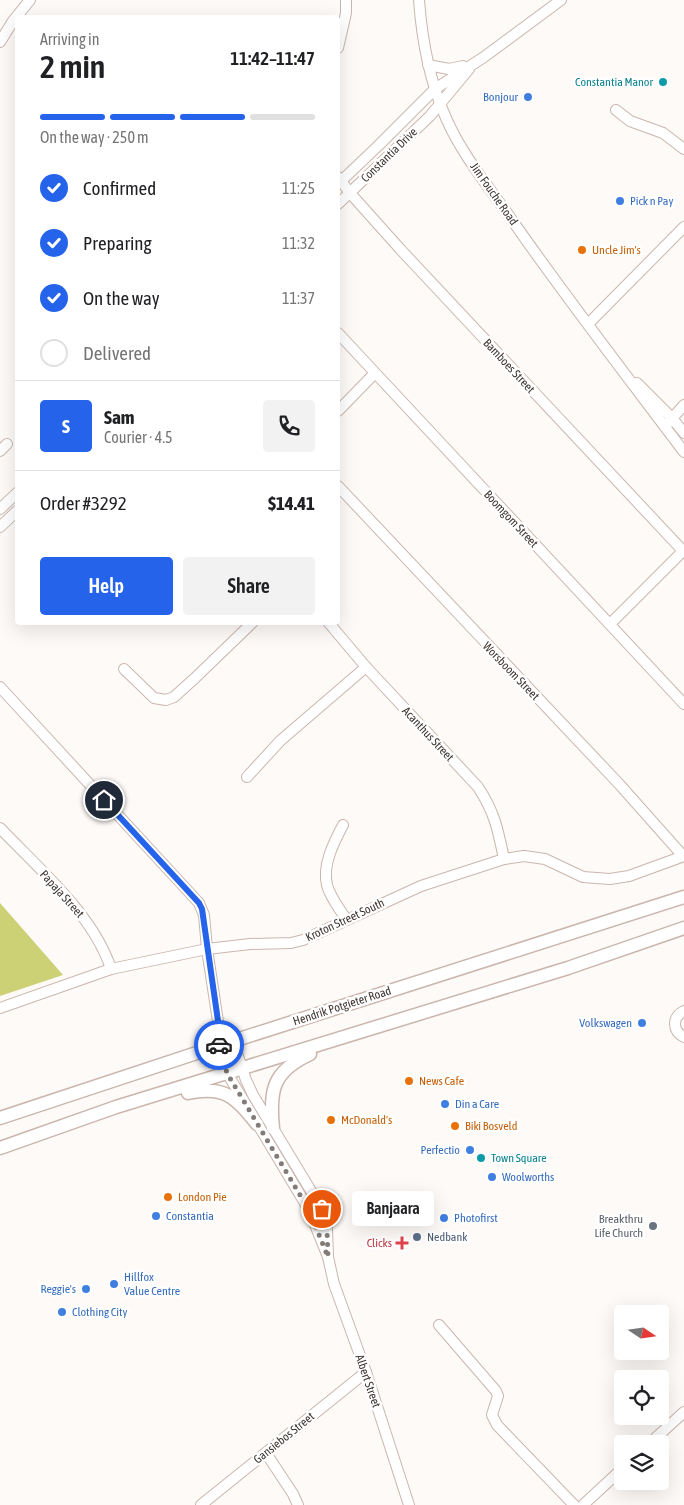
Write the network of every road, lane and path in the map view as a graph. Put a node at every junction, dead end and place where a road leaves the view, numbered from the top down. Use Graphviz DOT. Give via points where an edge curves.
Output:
graph roads {
  1 [pos="30,0"];
  2 [pos="346,0"];
  3 [pos="420,0"];
  4 [pos="560,0"];
  5 [pos="18,15"];
  6 [pos="15,19"];
  7 [pos="340,39"];
  8 [pos="0,42"];
  9 [pos="476,62"];
  10 [pos="428,65"];
  11 [pos="434,89"];
  12 [pos="441,105"];
  13 [pos="616,110"];
  14 [pos="684,149"];
  15 [pos="340,179"];
  16 [pos="340,183"];
  17 [pos="350,193"];
  18 [pos="340,202"];
  19 [pos="684,227"];
  20 [pos="588,324"];
  21 [pos="340,335"];
  22 [pos="619,365"];
  23 [pos="374,374"];
  24 [pos="684,405"];
  25 [pos="340,409"];
  26 [pos="672,418"];
  27 [pos="665,426"];
  28 [pos="684,432"];
  29 [pos="684,452"];
  30 [pos="340,488"];
  31 [pos="15,495"];
  32 [pos="0,508"];
  33 [pos="15,513"];
  34 [pos="0,527"];
  35 [pos="683,552"];
  36 [pos="610,624"];
  37 [pos="250,625"];
  38 [pos="331,625"];
  39 [pos="366,667"];
  40 [pos="124,669"];
  41 [pos="0,687"];
  42 [pos="684,704"];
  43 [pos="247,777"];
  44 [pos="343,825"];
  45 [pos="0,828"];
  46 [pos="684,856"];
  47 [pos="504,859"];
  48 [pos="684,897"];
  49 [pos="346,919"];
  50 [pos="684,928"];
  51 [pos="207,949"];
  52 [pos="112,968"];
  53 [pos="0,1008"];
  54 [pos="684,1011"];
  55 [pos="219,1028"];
  56 [pos="358,1034"];
  57 [pos="684,1037"];
  58 [pos="233,1040"];
  59 [pos="219,1046"];
  60 [pos="242,1068"];
  61 [pos="227,1073"];
  62 [pos="116,1107"];
  63 [pos="0,1118"];
  64 [pos="257,1124"];
  65 [pos="273,1128"];
  66 [pos="0,1148"];
  67 [pos="328,1257"];
  68 [pos="438,1325"];
  69 [pos="366,1372"];
  70 [pos="684,1412"];
  71 [pos="659,1435"];
  72 [pos="266,1453"];
  73 [pos="614,1476"];
  74 [pos="201,1505"];
  75 [pos="298,1505"];
  76 [pos="409,1505"];
  77 [pos="574,1505"];
  78 [pos="583,1505"];
  1 -- 5 [label="street"];
  2 -- 7 [label="street"];
  3 -- 10 [label="street, Jim Fouche Road"];
  4 -- 9 [label="street"];
  6 -- 8 [label="street"];
  9 -- 10 [label="street" via="454,69"];
  9 -- 11 [label="street, Constantia Drive"];
  9 -- 12 [label="street, Constantia Drive"];
  10 -- 11 [label="street, Jim Fouche Road"];
  11 -- 12 [label="street, Jim Fouche Road"];
  11 -- 15 [label="street, Constantia Drive"];
  12 -- 17 [label="street, Constantia Drive"];
  12 -- 20 [label="street, Jim Fouche Road" via="455,137 471,162"];
  13 -- 14 [label="street" via="630,121 663,132"];
  16 -- 17 [label="street, Bamboes Street"];
  17 -- 18 [label="street, Constantia Drive"];
  17 -- 35 [label="street, Bamboes Street"];
  19 -- 20 [label="street"];
  20 -- 22 [label="street, Jim Fouche Road"];
  21 -- 23 [label="street, Boomgom Street"];
  22 -- 26 [label="street, Jim Fouche Road"];
  22 -- 27 [label="street, Jim Fouche Road"];
  23 -- 25 [label="street"];
  23 -- 36 [label="street, Boomgom Street"];
  24 -- 26 [label="street"];
  26 -- 27 [label="street"];
  26 -- 28 [label="street, Jim Fouche Road"];
  27 -- 29 [label="street, Jim Fouche Road"];
  30 -- 46 [label="street, Worsboom Street"];
  31 -- 32 [label="street"];
  33 -- 34 [label="street"];
  35 -- 36 [label="street"];
  36 -- 42 [label="street, Boomgom Street"];
  37 -- 40 [label="street" via="174,697 166,700 154,698"];
  38 -- 39 [label="street, Acanthus Street"];
  39 -- 43 [label="street" via="280,741"];
  39 -- 47 [label="street, Acanthus Street" via="478,787 494,815"];
  41 -- 51 [label="street, Albert Street" via="199,903 204,915"];
  44 -- 49 [label="street" via="326,875 332,898"];
  45 -- 52 [label="street, Papaja Street" via="90,927"];
  46 -- 47 [label="street, Kroton Street South" via="629,876 610,879 583,877 545,859 524,856"];
  47 -- 49 [label="street, Kroton Street South" via="421,886"];
  48 -- 58 [label="main road, Hendrik Potgieter Road"];
  49 -- 51 [label="street, Kroton Street South" via="318,934 291,943"];
  50 -- 56 [label="main road"];
  51 -- 52 [label="street, Kroton Street South"];
  51 -- 55 [label="street, Albert Street"];
  52 -- 53 [label="street, Kroton Street South"];
  54 -- 57 [label="street" via="677,1016 675,1024"];
  55 -- 58 [label="street"];
  55 -- 59 [label="street, Albert Street"];
  56 -- 60 [label="main road"];
  56 -- 65 [label="main road" via="288,1067 274,1084"];
  58 -- 59 [label="main road, Hendrik Potgieter Road"];
  58 -- 60 [label="street, Albert Street"];
  59 -- 61 [label="street, Albert Street"];
  59 -- 63 [label="main road, Hendrik Potgieter Road"];
  60 -- 61 [label="main road"];
  60 -- 65 [label="street, Albert Street" via="253,1095"];
  61 -- 62 [label="main road"];
  61 -- 64 [label="street, Albert Street"];
  62 -- 64 [label="main road" via="204,1089 223,1092 233,1098"];
  62 -- 66 [label="main road"];
  64 -- 67 [label="street, Albert Street" via="309,1210"];
  65 -- 67 [label="street, Albert Street" via="322,1209"];
  67 -- 69 [label="street, Albert Street"];
  68 -- 77 [label="street" via="496,1390 498,1396 492,1415 497,1425"];
  69 -- 72 [label="street, Gansiebos Street"];
  69 -- 76 [label="street, Albert Street"];
  70 -- 71 [label="street"];
  72 -- 74 [label="street, Gansiebos Street"];
  72 -- 75 [label="street"];
  73 -- 78 [label="street"];
}
